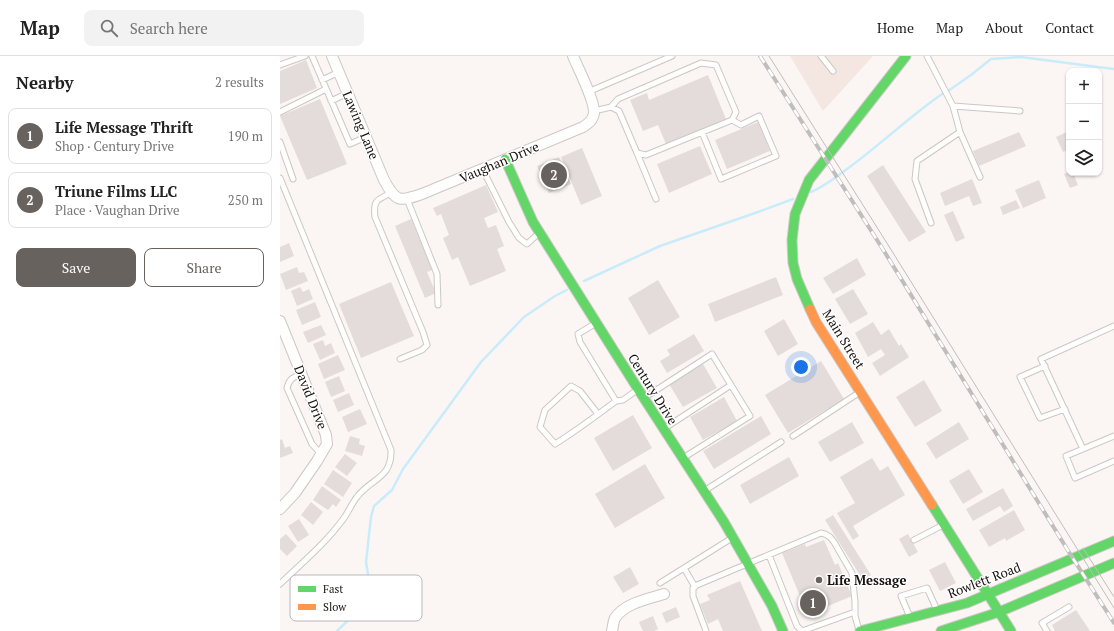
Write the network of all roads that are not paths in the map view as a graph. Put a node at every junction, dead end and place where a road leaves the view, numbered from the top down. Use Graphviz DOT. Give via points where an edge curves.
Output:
graph roads {
  1 [pos="305,56"];
  2 [pos="312,56"];
  3 [pos="332,56"];
  4 [pos="573,56"];
  5 [pos="672,56"];
  6 [pos="821,56"];
  7 [pos="906,56"];
  8 [pos="927,56"];
  9 [pos="280,65"];
  10 [pos="833,71"];
  11 [pos="339,72"];
  12 [pos="322,80"];
  13 [pos="326,89"];
  14 [pos="588,92"];
  15 [pos="348,93"];
  16 [pos="331,101"];
  17 [pos="953,106"];
  18 [pos="611,107"];
  19 [pos="594,108"];
  20 [pos="1020,111"];
  21 [pos="280,112"];
  22 [pos="732,120"];
  23 [pos="702,132"];
  24 [pos="960,132"];
  25 [pos="366,137"];
  26 [pos="280,142"];
  27 [pos="637,153"];
  28 [pos="505,159"];
  29 [pos="482,168"];
  30 [pos="980,176"];
  31 [pos="280,178"];
  32 [pos="293,179"];
  33 [pos="391,193"];
  34 [pos="407,199"];
  35 [pos="656,199"];
  36 [pos="931,223"];
  37 [pos="540,233"];
  38 [pos="438,305"];
  39 [pos="597,323"];
  40 [pos="281,326"];
  41 [pos="1114,326"];
  42 [pos="400,359"];
  43 [pos="1045,366"];
  44 [pos="302,374"];
  45 [pos="731,385"];
  46 [pos="638,389"];
  47 [pos="861,392"];
  48 [pos="644,398"];
  49 [pos="616,401"];
  50 [pos="1065,409"];
  51 [pos="598,414"];
  52 [pos="663,429"];
  53 [pos="793,436"];
  54 [pos="1114,436"];
  55 [pos="781,442"];
  56 [pos="1083,449"];
  57 [pos="321,454"];
  58 [pos="683,459"];
  59 [pos="1114,461"];
  60 [pos="704,491"];
  61 [pos="280,509"];
  62 [pos="944,524"];
  63 [pos="733,538"];
  64 [pos="914,540"];
  65 [pos="1114,541"];
  66 [pos="768,555"];
  67 [pos="1114,563"];
  68 [pos="748,564"];
  69 [pos="684,568"];
  70 [pos="660,583"];
  71 [pos="280,584"];
  72 [pos="695,586"];
  73 [pos="664,594"];
  74 [pos="987,594"];
  75 [pos="1069,607"];
  76 [pos="937,611"];
  77 [pos="855,612"];
  78 [pos="999,612"];
  79 [pos="910,617"];
  80 [pos="612,631"];
  81 [pos="706,631"];
  82 [pos="783,631"];
  83 [pos="802,631"];
  84 [pos="860,631"];
  85 [pos="941,631"];
  86 [pos="1011,631"];
  87 [pos="1047,631"];
  1 -- 9 [label="lane"];
  2 -- 12 [label="lane"];
  3 -- 11 [label="street, Lawing Lane"];
  4 -- 14 [label="street"];
  5 -- 14 [label="lane"];
  6 -- 10 [label="lane"];
  7 -- 47 [label="street, Main Street" via="809,180 799,202 793,228 793,263 804,298 816,322"];
  8 -- 17 [label="lane"];
  11 -- 12 [label="lane"];
  11 -- 15 [label="street, Lawing Lane"];
  12 -- 13 [label="lane"];
  13 -- 16 [label="lane"];
  13 -- 21 [label="lane"];
  14 -- 19 [label="street"];
  15 -- 16 [label="lane"];
  15 -- 25 [label="street, Lawing Lane"];
  16 -- 25 [label="lane" via="350,144"];
  17 -- 20 [label="lane"];
  17 -- 24 [label="lane"];
  18 -- 19 [label="lane"];
  18 -- 22 [label="lane" via="618,99 701,63 716,65 736,112"];
  18 -- 27 [label="lane" via="619,110"];
  19 -- 28 [label="street, Vaughan Drive" via="593,118 583,127"];
  22 -- 23 [label="lane"];
  22 -- 23 [label="lane" via="740,125 759,116 776,156 721,179"];
  23 -- 27 [label="lane" via="646,155"];
  24 -- 30 [label="lane"];
  24 -- 36 [label="lane" via="917,161 915,178"];
  25 -- 33 [label="street, Lawing Lane"];
  26 -- 32 [label="lane"];
  27 -- 35 [label="lane"];
  28 -- 29 [label="street, Vaughan Drive"];
  28 -- 37 [label="street, Century Drive"];
  29 -- 34 [label="street, Vaughan Drive"];
  29 -- 37 [label="lane" via="519,238 527,244"];
  31 -- 71 [label="lane" via="391,450 389,466 382,475 357,496 345,517"];
  33 -- 34 [label="street" via="395,197"];
  33 -- 42 [label="lane" via="378,200 374,207 375,217 427,345 422,350"];
  34 -- 38 [label="lane" via="437,274"];
  37 -- 39 [label="street, Century Drive"];
  39 -- 46 [label="street, Century Drive"];
  39 -- 49 [label="lane" via="578,334 580,342"];
  40 -- 44 [label="street, David Drive"];
  41 -- 43 [label="lane" via="1041,359"];
  43 -- 50 [label="lane"];
  43 -- 50 [label="lane" via="1020,377 1040,418"];
  44 -- 57 [label="street, David Drive" via="326,435 327,444"];
  44 -- 57 [label="lane" via="293,377 287,388 312,444"];
  45 -- 48 [label="lane" via="712,354"];
  45 -- 52 [label="lane"];
  45 -- 58 [label="lane" via="750,416"];
  46 -- 48 [label="street, Century Drive"];
  46 -- 49 [label="lane" via="623,400"];
  47 -- 53 [label="lane"];
  47 -- 62 [label="street, Main Street"];
  48 -- 52 [label="street, Century Drive"];
  49 -- 51 [label="lane"];
  50 -- 56 [label="lane"];
  51 -- 51 [label="lane" via="555,444 540,427 545,410 571,386 580,391"];
  52 -- 58 [label="street, Century Drive"];
  54 -- 56 [label="lane"];
  55 -- 60 [label="lane"];
  56 -- 59 [label="lane" via="1066,456 1075,478"];
  57 -- 61 [label="street, David Drive" via="295,493"];
  58 -- 60 [label="street, Century Drive"];
  60 -- 63 [label="street, Century Drive"];
  62 -- 64 [label="lane"];
  62 -- 74 [label="street, Main Street"];
  63 -- 68 [label="street, Century Drive"];
  63 -- 69 [label="lane"];
  65 -- 74 [label="street, Rowlett Road"];
  66 -- 68 [label="lane"];
  66 -- 77 [label="lane" via="820,533 830,537 852,573"];
  66 -- 83 [label="lane" via="797,626"];
  67 -- 78 [label="street"];
  68 -- 72 [label="lane"];
  68 -- 82 [label="street, Century Drive"];
  69 -- 70 [label="lane"];
  69 -- 72 [label="lane"];
  72 -- 81 [label="lane" via="693,596"];
  73 -- 80 [label="street" via="622,611 614,619"];
  74 -- 76 [label="street, Rowlett Road" via="967,603"];
  74 -- 78 [label="street, Main Street"];
  75 -- 87 [label="lane" via="1042,623"];
  76 -- 79 [label="street, Rowlett Road"];
  76 -- 79 [label="lane" via="927,588 901,596"];
  77 -- 83 [label="lane"];
  77 -- 84 [label="lane"];
  78 -- 85 [label="street"];
  78 -- 86 [label="street, Main Street"];
  79 -- 84 [label="street, Rowlett Road"];
}
